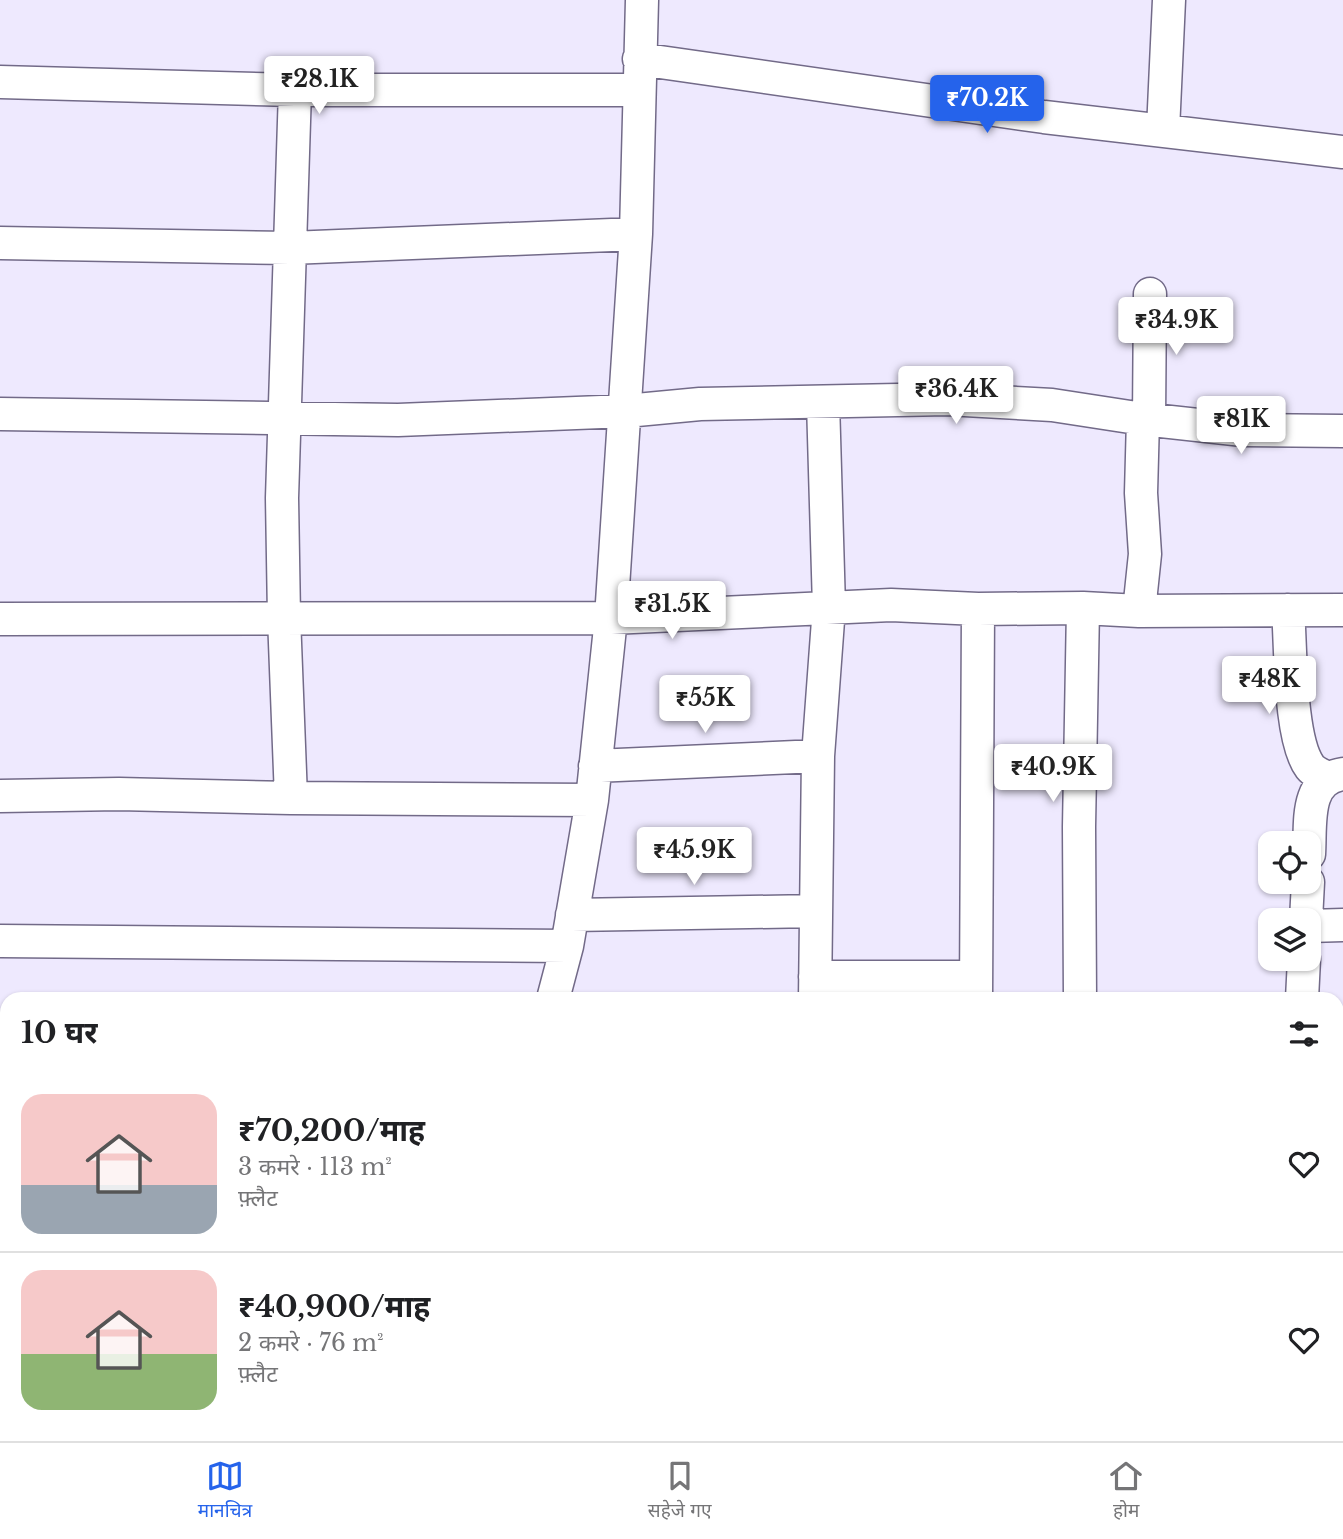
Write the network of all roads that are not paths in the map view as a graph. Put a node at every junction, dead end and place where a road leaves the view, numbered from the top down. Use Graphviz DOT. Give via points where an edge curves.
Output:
graph roads {
  1 [pos="642,0"];
  2 [pos="1169,0"];
  3 [pos="639,59"];
  4 [pos="0,82"];
  5 [pos="295,90"];
  6 [pos="638,90"];
  7 [pos="1163,130"];
  8 [pos="1343,152"];
  9 [pos="636,234"];
  10 [pos="0,243"];
  11 [pos="290,248"];
  12 [pos="1150,294"];
  13 [pos="823,402"];
  14 [pos="625,411"];
  15 [pos="0,414"];
  16 [pos="283,418"];
  17 [pos="1146,419"];
  18 [pos="1343,431"];
  19 [pos="829,607"];
  20 [pos="1083,608"];
  21 [pos="978,610"];
  22 [pos="1288,610"];
  23 [pos="1343,610"];
  24 [pos="1139,611"];
  25 [pos="284,617"];
  26 [pos="611,618"];
  27 [pos="0,619"];
  28 [pos="818,756"];
  29 [pos="595,766"];
  30 [pos="1335,776"];
  31 [pos="0,796"];
  32 [pos="291,798"];
  33 [pos="592,800"];
  34 [pos="1310,831"];
  35 [pos="816,911"];
  36 [pos="572,915"];
  37 [pos="1343,925"];
  38 [pos="1321,926"];
  39 [pos="0,942"];
  40 [pos="567,946"];
  41 [pos="1303,971"];
  42 [pos="815,988"];
  43 [pos="976,988"];
  44 [pos="555,992"];
  45 [pos="1080,992"];
  46 [pos="1302,992"];
  1 -- 3 [label="street"];
  2 -- 7 [label="street"];
  3 -- 6 [label="street"];
  3 -- 7 [label="street"];
  4 -- 5 [label="street"];
  5 -- 6 [label="street"];
  5 -- 11 [label="street"];
  6 -- 9 [label="street"];
  7 -- 8 [label="street"];
  9 -- 11 [label="street"];
  9 -- 14 [label="street"];
  10 -- 11 [label="street"];
  11 -- 16 [label="street"];
  12 -- 17 [label="street"];
  13 -- 14 [label="street" via="700,404"];
  13 -- 17 [label="street" via="993,401"];
  13 -- 19 [label="street"];
  14 -- 16 [label="street" via="398,420"];
  14 -- 26 [label="street"];
  15 -- 16 [label="street"];
  16 -- 25 [label="street"];
  17 -- 18 [label="street" via="1243,430"];
  17 -- 24 [label="street" via="1141,493 1145,554"];
  19 -- 21 [label="street"];
  19 -- 26 [label="street"];
  19 -- 28 [label="street"];
  20 -- 21 [label="street"];
  20 -- 24 [label="street"];
  20 -- 45 [label="street"];
  21 -- 43 [label="street"];
  22 -- 23 [label="street"];
  22 -- 24 [label="street"];
  22 -- 30 [label="street" via="1302,755 1311,770"];
  25 -- 26 [label="street"];
  25 -- 27 [label="street"];
  25 -- 32 [label="street"];
  26 -- 29 [label="street"];
  28 -- 29 [label="street"];
  28 -- 35 [label="street"];
  29 -- 33 [label="street"];
  30 -- 34 [label="street" via="1316,788"];
  31 -- 32 [label="street"];
  32 -- 33 [label="street"];
  33 -- 36 [label="street"];
  35 -- 36 [label="street"];
  35 -- 42 [label="street"];
  36 -- 40 [label="street"];
  37 -- 38 [label="street"];
  39 -- 40 [label="street"];
  40 -- 44 [label="street"];
  41 -- 46 [label="street"];
  42 -- 43 [label="street"];
}
